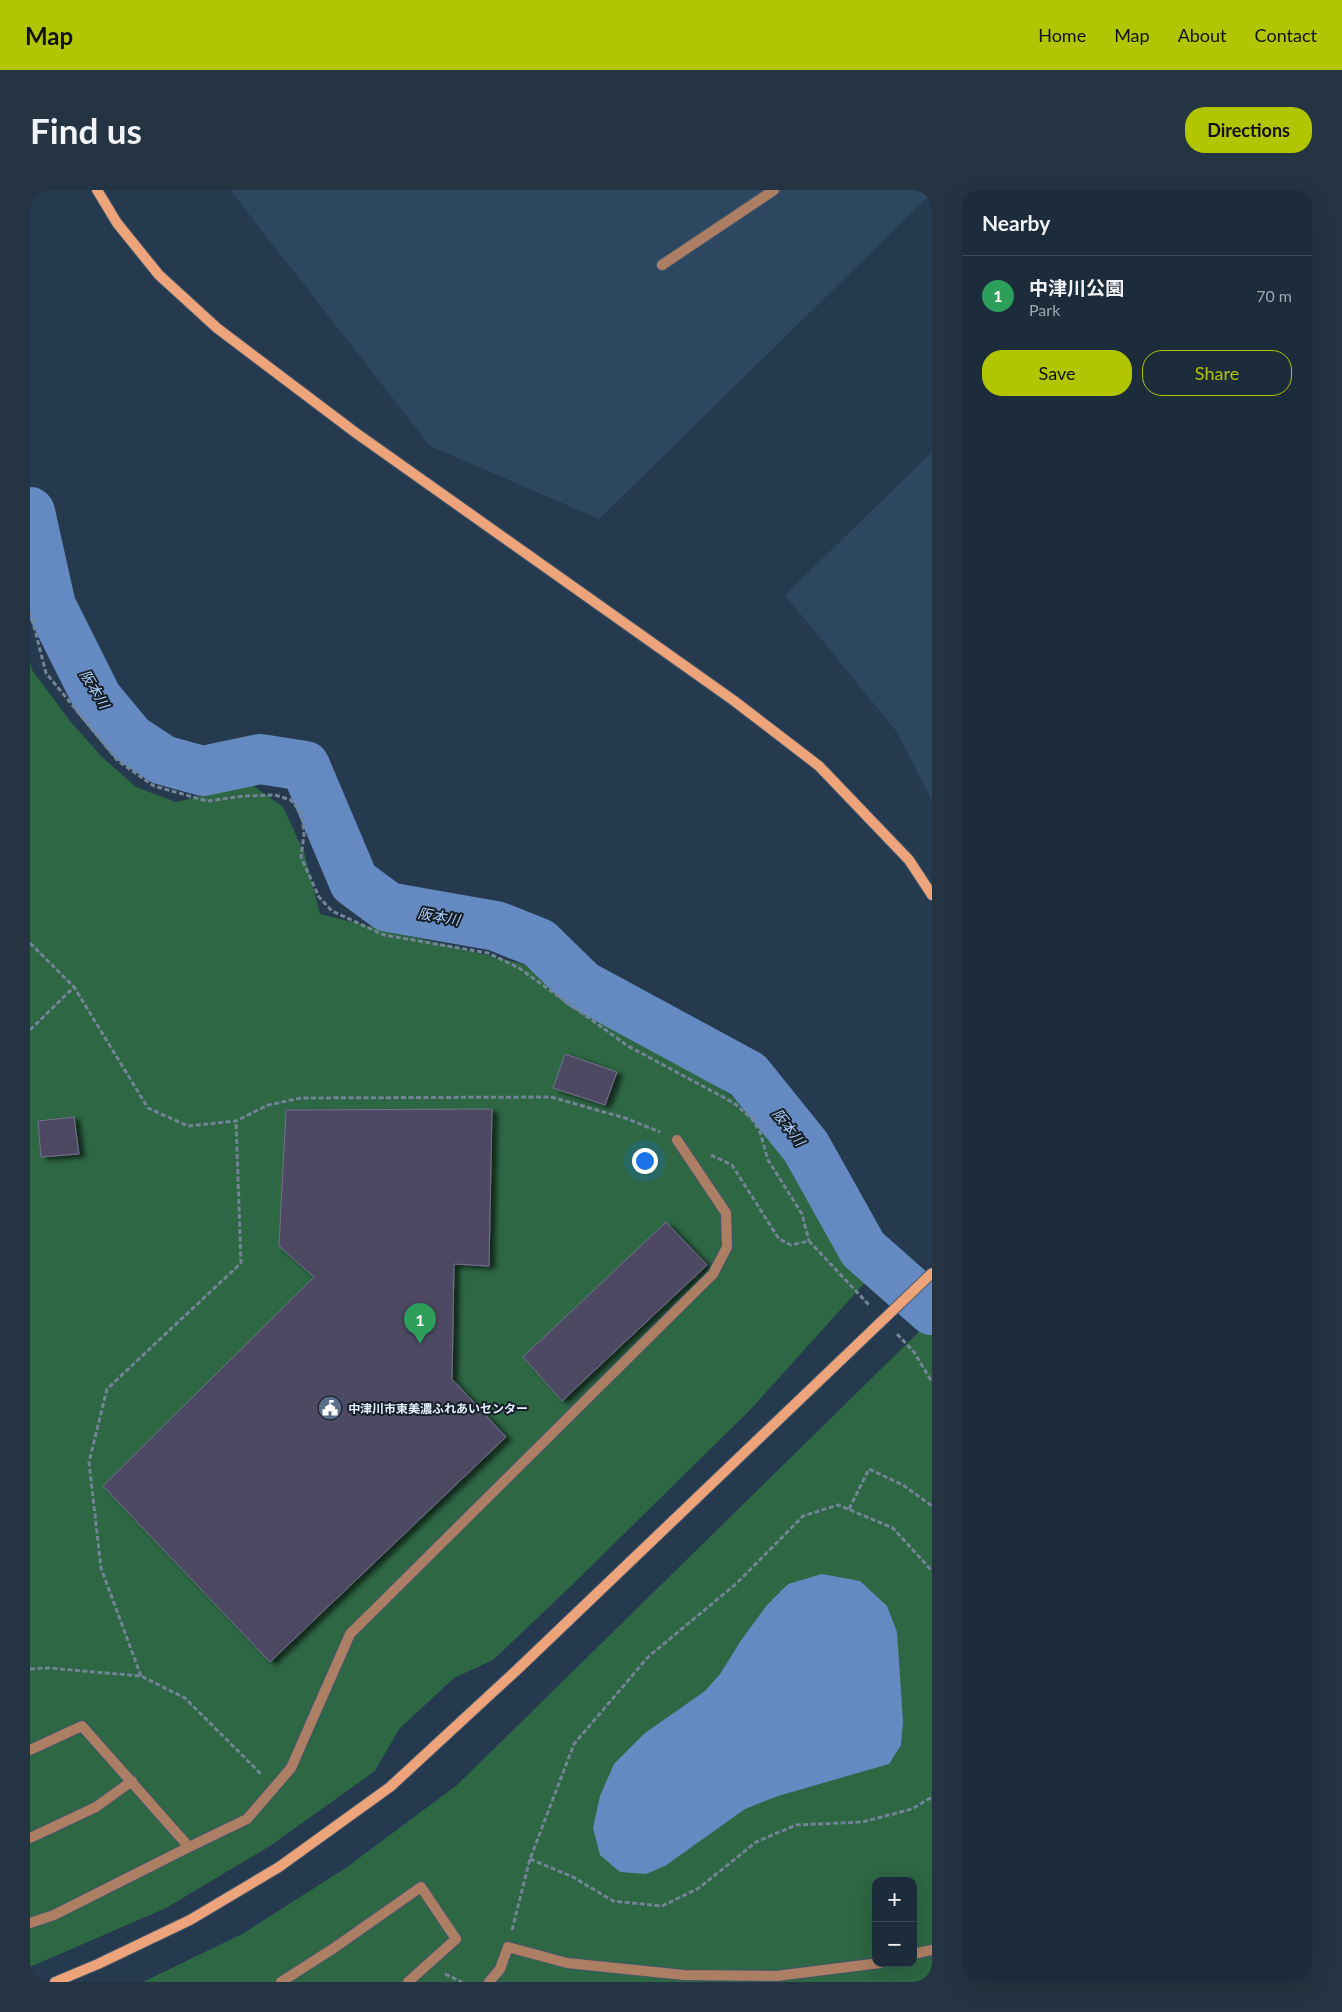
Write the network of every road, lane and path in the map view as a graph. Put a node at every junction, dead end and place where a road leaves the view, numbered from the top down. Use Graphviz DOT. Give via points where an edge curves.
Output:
graph roads {
  1 [pos="96,190"];
  2 [pos="774,190"];
  3 [pos="662,265"];
  4 [pos="30,611"];
  5 [pos="932,894"];
  6 [pos="30,943"];
  7 [pos="74,987"];
  8 [pos="30,1030"];
  9 [pos="236,1121"];
  10 [pos="677,1140"];
  11 [pos="708,1154"];
  12 [pos="809,1241"];
  13 [pos="932,1274"];
  14 [pos="874,1310"];
  15 [pos="894,1331"];
  16 [pos="932,1382"];
  17 [pos="932,1506"];
  18 [pos="849,1509"];
  19 [pos="932,1571"];
  20 [pos="30,1669"];
  21 [pos="141,1676"];
  22 [pos="30,1750"];
  23 [pos="132,1781"];
  24 [pos="274,1788"];
  25 [pos="932,1797"];
  26 [pos="30,1838"];
  27 [pos="189,1847"];
  28 [pos="530,1859"];
  29 [pos="30,1923"];
  30 [pos="508,1947"];
  31 [pos="932,1950"];
  32 [pos="917,1953"];
  33 [pos="872,1964"];
  34 [pos="55,1982"];
  35 [pos="281,1982"];
  36 [pos="408,1982"];
  37 [pos="489,1982"];
  1 -- 5 [label="street" via="117,223 159,275 217,328 356,432 733,700 819,766 910,860"];
  2 -- 3 [label="lane"];
  4 -- 12 [label="path" via="46,673 118,761 154,786 207,801 275,795 291,800 302,814 301,857 319,897 332,912 384,935 488,953 519,968 628,1046 734,1103 752,1119 760,1132 768,1160 802,1214"];
  6 -- 7 [label="path"];
  7 -- 8 [label="path"];
  7 -- 9 [label="path" via="148,1108 188,1126"];
  9 -- 10 [label="path" via="268,1105 301,1098 551,1097 625,1118"];
  9 -- 21 [label="path" via="241,1263 108,1389 89,1462 101,1568"];
  10 -- 24 [label="lane" via="726,1212 727,1247 713,1274 350,1634 291,1768"];
  11 -- 12 [label="path" via="732,1165 780,1238 791,1245"];
  12 -- 14 [label="path"];
  13 -- 34 [label="street, bridge" via="390,1787 279,1867 190,1920"];
  15 -- 16 [label="path" via="914,1352"];
  17 -- 18 [label="path" via="903,1485 869,1469"];
  18 -- 19 [label="path" via="893,1528"];
  18 -- 28 [label="path" via="838,1505 803,1516 737,1583 648,1657 574,1744"];
  20 -- 21 [label="path"];
  21 -- 24 [label="path" via="185,1698"];
  22 -- 23 [label="lane" via="82,1726"];
  23 -- 26 [label="lane" via="96,1807"];
  23 -- 27 [label="lane"];
  24 -- 27 [label="lane" via="247,1819"];
  25 -- 28 [label="path" via="912,1809 862,1822 796,1825 756,1842 698,1888 662,1906 613,1901 573,1877"];
  27 -- 29 [label="lane" via="54,1915"];
  28 -- 30 [label="path"];
  30 -- 33 [label="lane" via="567,1963 684,1975 776,1976"];
  30 -- 37 [label="lane" via="500,1969"];
  31 -- 32 [label="lane"];
  35 -- 36 [label="lane" via="421,1887 456,1939"];
}
